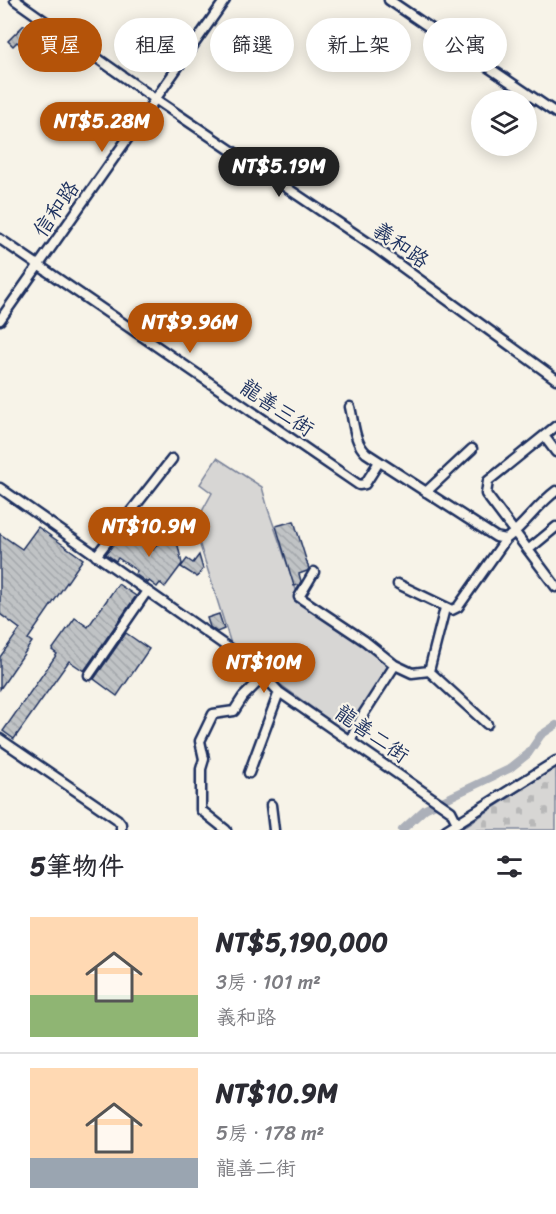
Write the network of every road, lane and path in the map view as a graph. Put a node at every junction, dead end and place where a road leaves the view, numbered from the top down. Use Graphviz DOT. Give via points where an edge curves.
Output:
graph roads {
  1 [pos="15,0"];
  2 [pos="225,0"];
  3 [pos="389,0"];
  4 [pos="155,99"];
  5 [pos="556,113"];
  6 [pos="0,239"];
  7 [pos="38,266"];
  8 [pos="0,320"];
  9 [pos="556,379"];
  10 [pos="350,407"];
  11 [pos="556,426"];
  12 [pos="544,436"];
  13 [pos="472,449"];
  14 [pos="556,452"];
  15 [pos="172,459"];
  16 [pos="379,462"];
  17 [pos="0,488"];
  18 [pos="556,491"];
  19 [pos="426,492"];
  20 [pos="556,527"];
  21 [pos="515,533"];
  22 [pos="506,539"];
  23 [pos="528,550"];
  24 [pos="96,556"];
  25 [pos="314,572"];
  26 [pos="398,584"];
  27 [pos="556,587"];
  28 [pos="147,591"];
  29 [pos="445,608"];
  30 [pos="395,665"];
  31 [pos="429,671"];
  32 [pos="89,675"];
  33 [pos="264,676"];
  34 [pos="279,692"];
  35 [pos="487,724"];
  36 [pos="0,739"];
  37 [pos="350,741"];
  38 [pos="556,761"];
  39 [pos="249,773"];
  40 [pos="271,805"];
  41 [pos="457,822"];
  42 [pos="121,830"];
  43 [pos="226,830"];
  44 [pos="274,830"];
  45 [pos="446,830"];
  1 -- 4 [label="street, 義和路"];
  2 -- 4 [label="street, 信和路"];
  3 -- 5 [label="street"];
  4 -- 7 [label="street, 信和路"];
  4 -- 9 [label="street, 義和路" via="376,248"];
  6 -- 7 [label="street, 龍善三街"];
  7 -- 8 [label="street, 信和路"];
  7 -- 16 [label="street, 龍善三街" via="359,485 365,484"];
  10 -- 16 [label="street" via="360,448"];
  11 -- 12 [label="street"];
  12 -- 14 [label="street"];
  12 -- 21 [label="street" via="488,481 486,494"];
  13 -- 19 [label="street"];
  15 -- 24 [label="street"];
  16 -- 19 [label="street"];
  17 -- 24 [label="street, 龍善二街"];
  18 -- 21 [label="street"];
  19 -- 22 [label="street" via="496,537"];
  20 -- 23 [label="street"];
  21 -- 22 [label="street"];
  21 -- 23 [label="street"];
  22 -- 29 [label="street" via="458,607"];
  23 -- 27 [label="street"];
  24 -- 28 [label="street, 龍善二街"];
  25 -- 30 [label="street" via="298,597"];
  26 -- 29 [label="street"];
  28 -- 32 [label="street"];
  28 -- 33 [label="street, 龍善二街"];
  29 -- 31 [label="street"];
  30 -- 31 [label="street" via="412,673"];
  30 -- 37 [label="street"];
  31 -- 35 [label="street"];
  33 -- 34 [label="street, 龍善二街"];
  33 -- 43 [label="street" via="234,711 213,714 200,741 204,759 201,810"];
  34 -- 37 [label="street, 龍善二街"];
  34 -- 39 [label="street"];
  36 -- 42 [label="street" via="117,819"];
  37 -- 41 [label="street, 龍善二街" via="451,811"];
  38 -- 41 [label="street"];
  40 -- 44 [label="street"];
  41 -- 45 [label="street"];
}
